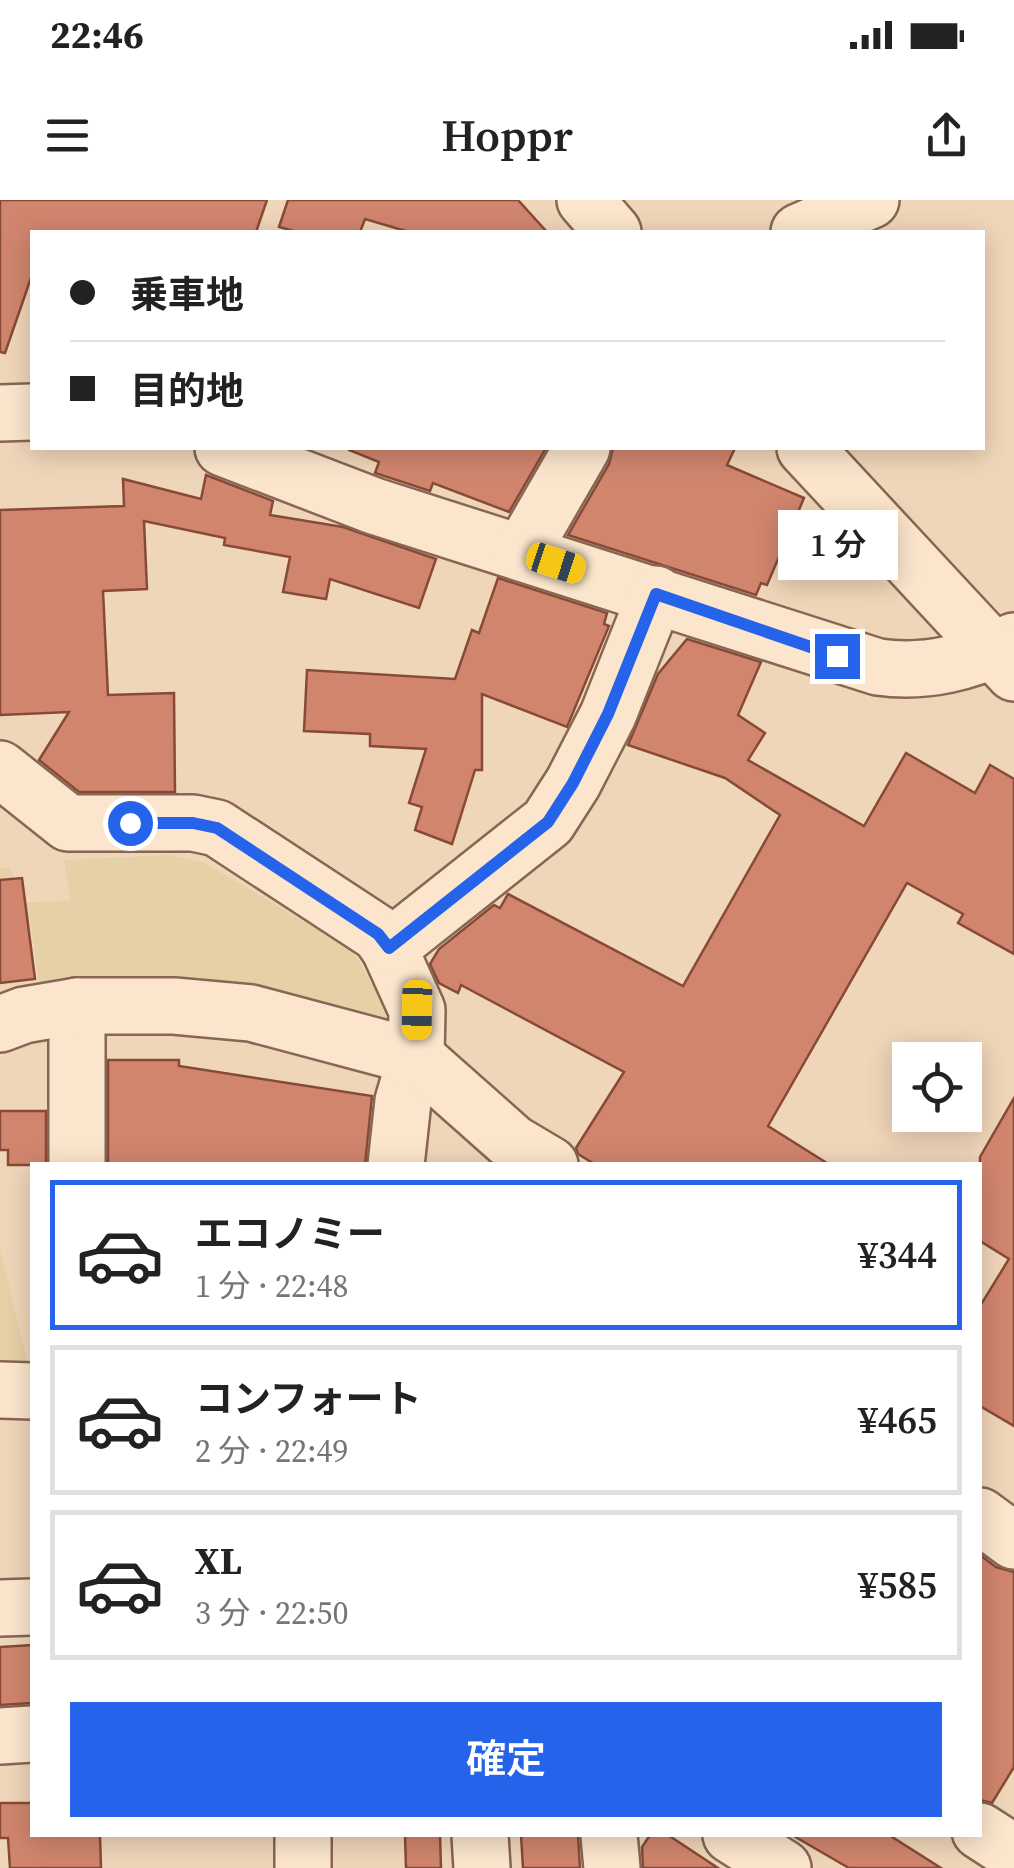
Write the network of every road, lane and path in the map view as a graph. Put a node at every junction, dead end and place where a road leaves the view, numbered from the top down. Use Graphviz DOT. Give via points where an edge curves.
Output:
graph roads {
  1 [pos="585,200"];
  2 [pos="872,200"];
  3 [pos="611,230"];
  4 [pos="804,230"];
  5 [pos="30,412"];
  6 [pos="0,413"];
  7 [pos="581,450"];
  8 [pos="807,450"];
  9 [pos="246,451"];
  10 [pos="522,552"];
  11 [pos="656,594"];
  12 [pos="1006,655"];
  13 [pos="0,768"];
  14 [pos="389,948"];
  15 [pos="76,1006"];
  16 [pos="0,1024"];
  17 [pos="416,1056"];
  18 [pos="77,1162"];
  19 [pos="396,1162"];
  20 [pos="545,1162"];
  21 [pos="0,1390"];
  22 [pos="30,1390"];
  23 [pos="982,1517"];
  24 [pos="1014,1540"];
  25 [pos="30,1606"];
  26 [pos="0,1608"];
  27 [pos="30,1734"];
  28 [pos="0,1736"];
  29 [pos="982,1833"];
  30 [pos="302,1837"];
  31 [pos="480,1837"];
  32 [pos="609,1837"];
  33 [pos="734,1837"];
  34 [pos="1014,1853"];
  35 [pos="302,1868"];
  36 [pos="482,1868"];
  37 [pos="612,1868"];
  38 [pos="783,1868"];
  1 -- 3 [label="street"];
  2 -- 4 [label="street"];
  5 -- 6 [label="street"];
  7 -- 10 [label="street"];
  8 -- 12 [label="street"];
  9 -- 10 [label="street" via="374,506"];
  10 -- 11 [label="street"];
  11 -- 12 [label="street" via="878,667 909,671"];
  11 -- 14 [label="street" via="608,714 548,822"];
  13 -- 14 [label="street" via="68,823 217,828 378,934"];
  14 -- 17 [label="street" via="417,1010"];
  15 -- 16 [label="street"];
  15 -- 17 [label="street" via="251,1013"];
  15 -- 18 [label="street"];
  17 -- 19 [label="street"];
  17 -- 20 [label="street"];
  21 -- 22 [label="street"];
  23 -- 24 [label="street"];
  25 -- 26 [label="street"];
  27 -- 28 [label="street"];
  29 -- 34 [label="street"];
  30 -- 35 [label="street"];
  31 -- 36 [label="street"];
  32 -- 37 [label="street"];
  33 -- 38 [label="street"];
}
